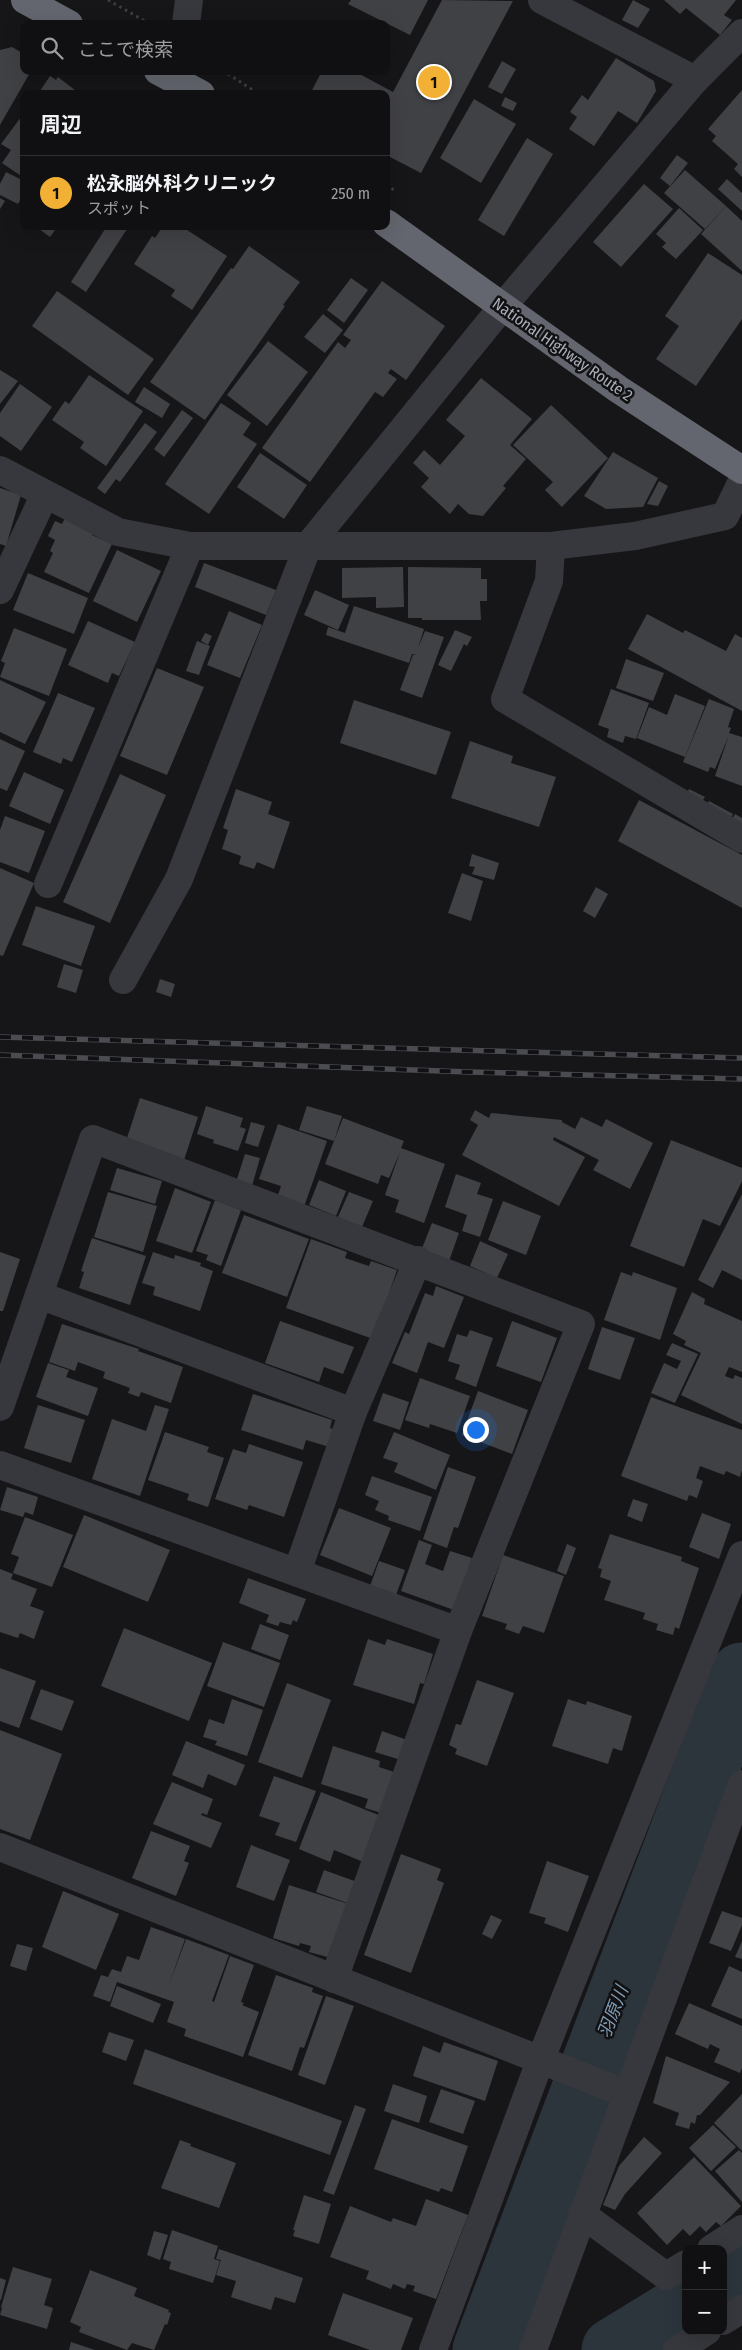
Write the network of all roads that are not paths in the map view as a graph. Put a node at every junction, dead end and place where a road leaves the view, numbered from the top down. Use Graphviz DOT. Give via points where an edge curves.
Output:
graph roads {
  1 [pos="24,0"];
  2 [pos="189,0"];
  3 [pos="542,0"];
  4 [pos="62,20"];
  5 [pos="186,20"];
  6 [pos="742,32"];
  7 [pos="169,75"];
  8 [pos="696,80"];
  9 [pos="194,90"];
  10 [pos="390,226"];
  11 [pos="503,306"];
  12 [pos="0,470"];
  13 [pos="742,470"];
  14 [pos="742,481"];
  15 [pos="46,494"];
  16 [pos="190,546"];
  17 [pos="308,546"];
  18 [pos="551,546"];
  19 [pos="0,590"];
  20 [pos="742,838"];
  21 [pos="48,884"];
  22 [pos="123,980"];
  23 [pos="418,1260"];
  24 [pos="39,1295"];
  25 [pos="0,1407"];
  26 [pos="353,1412"];
  27 [pos="0,1464"];
  28 [pos="742,1555"];
  29 [pos="297,1572"];
  30 [pos="458,1631"];
  31 [pos="742,1784"];
  32 [pos="0,1847"];
  33 [pos="334,1979"];
  34 [pos="540,2061"];
  35 [pos="626,2094"];
  36 [pos="582,2214"];
  37 [pos="742,2229"];
  38 [pos="717,2245"];
  39 [pos="682,2266"];
  40 [pos="742,2309"];
  41 [pos="727,2318"];
  42 [pos="701,2335"];
  43 [pos="434,2350"];
  44 [pos="533,2350"];
  45 [pos="677,2350"];
  1 -- 4 [label="highway"];
  2 -- 5 [label="street"];
  3 -- 8 [label="street"];
  6 -- 8 [label="street"];
  7 -- 9 [label="highway"];
  8 -- 11 [label="street"];
  10 -- 11 [label="highway, National Highway Route 2"];
  11 -- 13 [label="highway, National Highway Route 2" via="618,389"];
  11 -- 17 [label="street"];
  12 -- 15 [label="street"];
  14 -- 18 [label="street" via="725,516 635,536"];
  15 -- 16 [label="street" via="118,532"];
  15 -- 19 [label="street"];
  16 -- 17 [label="street"];
  16 -- 21 [label="street"];
  17 -- 18 [label="street"];
  17 -- 22 [label="street" via="179,879"];
  18 -- 20 [label="street" via="548,581 505,699"];
  23 -- 24 [label="street" via="94,1139"];
  23 -- 26 [label="street"];
  23 -- 30 [label="street" via="581,1324"];
  24 -- 25 [label="street"];
  24 -- 26 [label="street"];
  26 -- 29 [label="street"];
  27 -- 29 [label="street"];
  28 -- 34 [label="street"];
  29 -- 30 [label="street"];
  30 -- 33 [label="street"];
  31 -- 35 [label="street"];
  32 -- 33 [label="street"];
  33 -- 34 [label="street"];
  34 -- 35 [label="street"];
  34 -- 43 [label="street"];
  35 -- 36 [label="street"];
  36 -- 39 [label="street" via="666,2276"];
  36 -- 44 [label="street"];
  37 -- 38 [label="street"];
  40 -- 41 [label="street"];
  42 -- 45 [label="street"];
}
